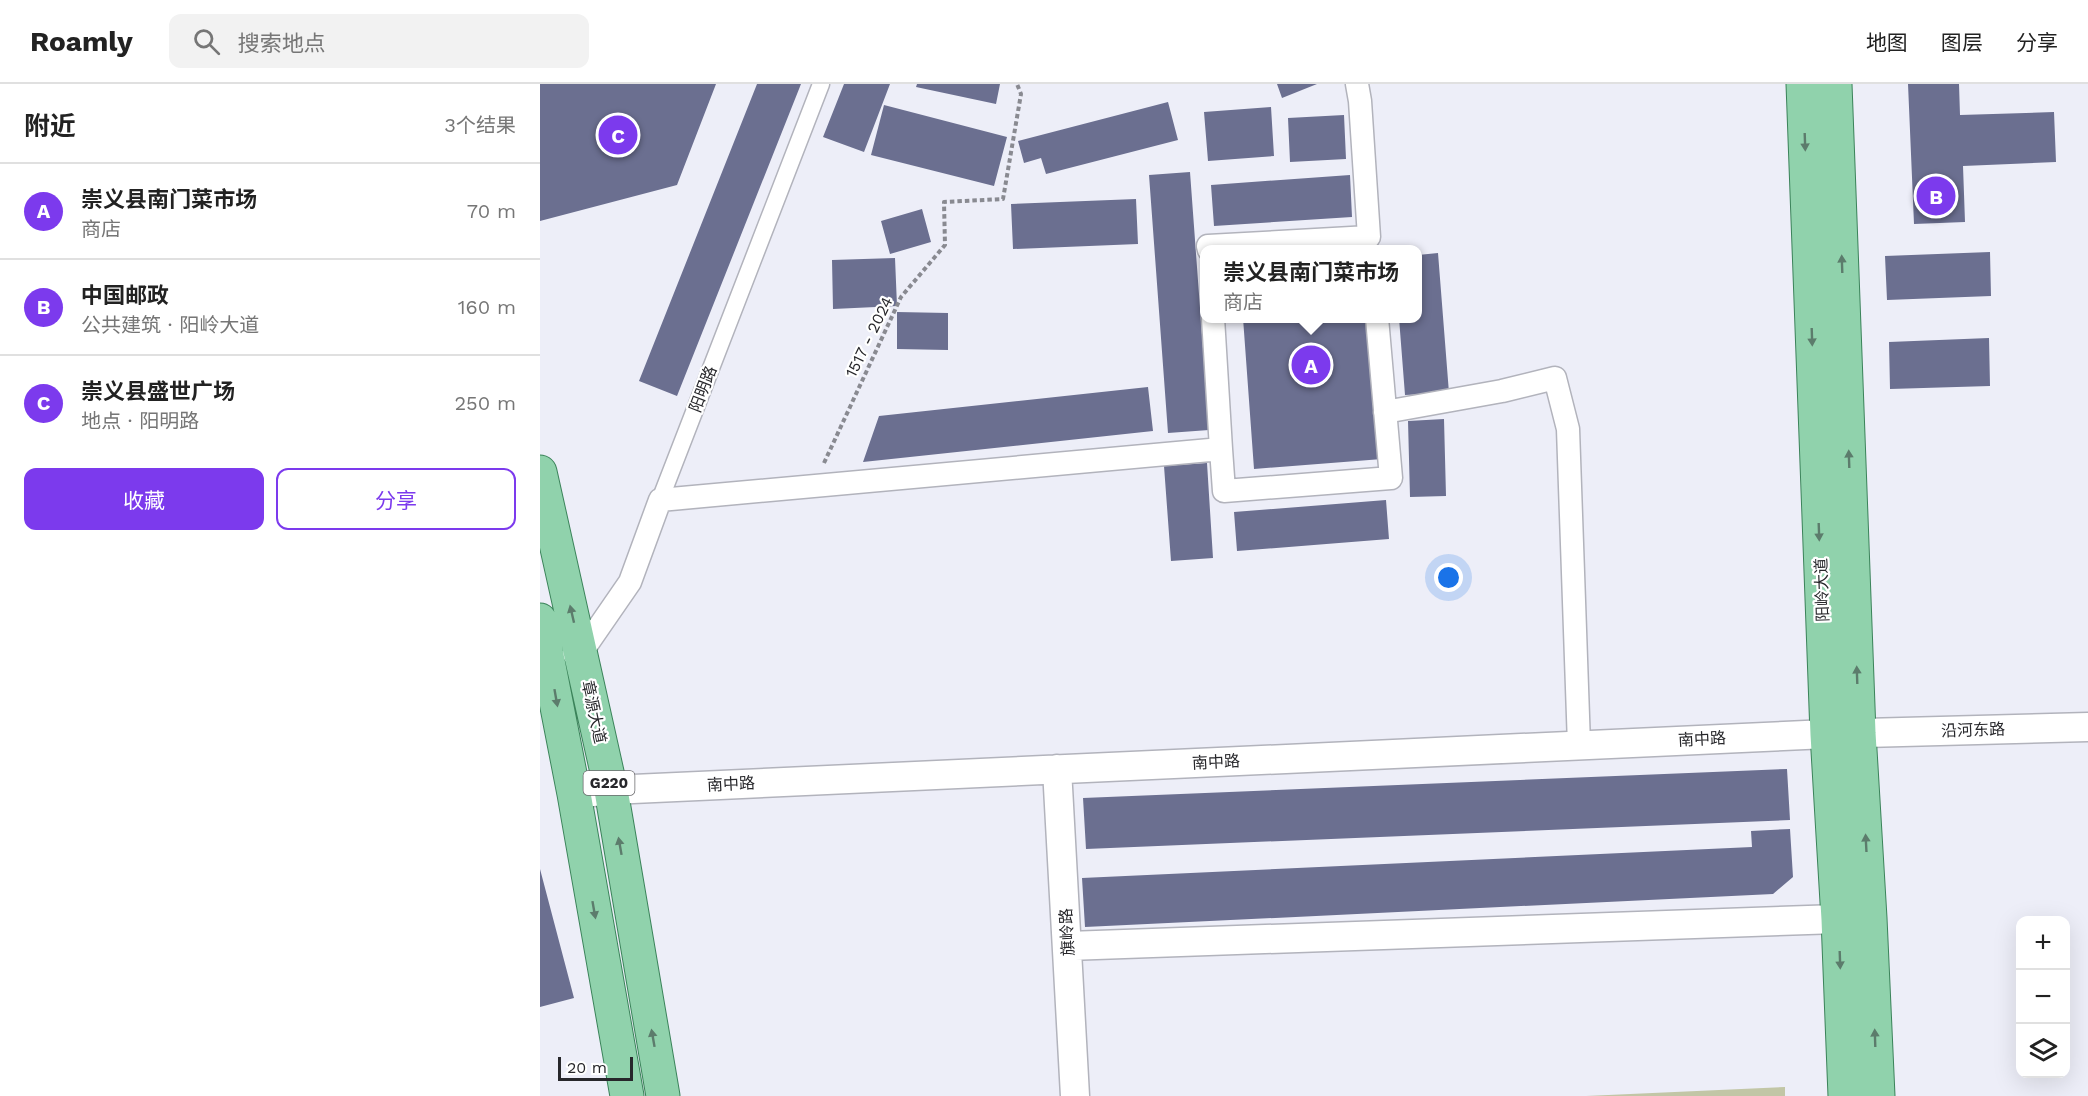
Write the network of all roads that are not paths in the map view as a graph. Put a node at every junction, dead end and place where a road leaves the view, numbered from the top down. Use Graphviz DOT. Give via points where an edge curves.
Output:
graph roads {
  1 [pos="821,84"];
  2 [pos="1357,84"];
  3 [pos="1803,84"];
  4 [pos="1835,84"];
  5 [pos="1370,243"];
  6 [pos="1262,245"];
  7 [pos="1213,323"];
  8 [pos="1377,323"];
  9 [pos="1385,412"];
  10 [pos="1221,449"];
  11 [pos="540,472"];
  12 [pos="660,500"];
  13 [pos="540,620"];
  14 [pos="581,654"];
  15 [pos="548,656"];
  16 [pos="2088,727"];
  17 [pos="1859,733"];
  18 [pos="1827,734"];
  19 [pos="1579,745"];
  20 [pos="1057,769"];
  21 [pos="611,790"];
  22 [pos="574,794"];
  23 [pos="1838,919"];
  24 [pos="1068,946"];
  25 [pos="627,1096"];
  26 [pos="663,1096"];
  27 [pos="1075,1096"];
  28 [pos="1845,1096"];
  29 [pos="1878,1096"];
  1 -- 12 [label="street, 阳明路"];
  2 -- 5 [label="street"];
  3 -- 18 [label="main road, 阳岭大道, one-way"];
  17 -- 4 [label="main road, 阳岭大道, one-way"];
  5 -- 6 [label="street"];
  7 -- 10 [label="street"];
  8 -- 9 [label="street"];
  9 -- 10 [label="street" via="1391,478 1224,491"];
  9 -- 19 [label="street" via="1555,378 1568,429"];
  10 -- 12 [label="street"];
  14 -- 11 [label="main road, 章源大道 / G220, one-way"];
  12 -- 14 [label="street, 阳明路" via="630,582"];
  13 -- 15 [label="main road, 章源大道 / G220"];
  14 -- 15 [label="street"];
  14 -- 21 [label="main road, 章源大道 / G220"];
  15 -- 22 [label="main road, 章源大道 / G220, one-way"];
  16 -- 17 [label="street, 沿河东路"];
  17 -- 18 [label="street, 南中路"];
  29 -- 17 [label="main road, 阳岭大道, one-way"];
  18 -- 19 [label="street, 南中路"];
  18 -- 23 [label="main road, 阳岭大道"];
  19 -- 20 [label="street, 南中路"];
  20 -- 21 [label="street, 南中路"];
  20 -- 24 [label="street, 旗岭路"];
  21 -- 22 [label="street, 南中路"];
  26 -- 21 [label="main road, 章源大道 / G220, one-way"];
  22 -- 25 [label="main road, 章源大道 / G220, one-way"];
  23 -- 24 [label="street"];
  23 -- 28 [label="main road, 阳岭大道, one-way"];
  24 -- 27 [label="street, 旗岭路"];
}
